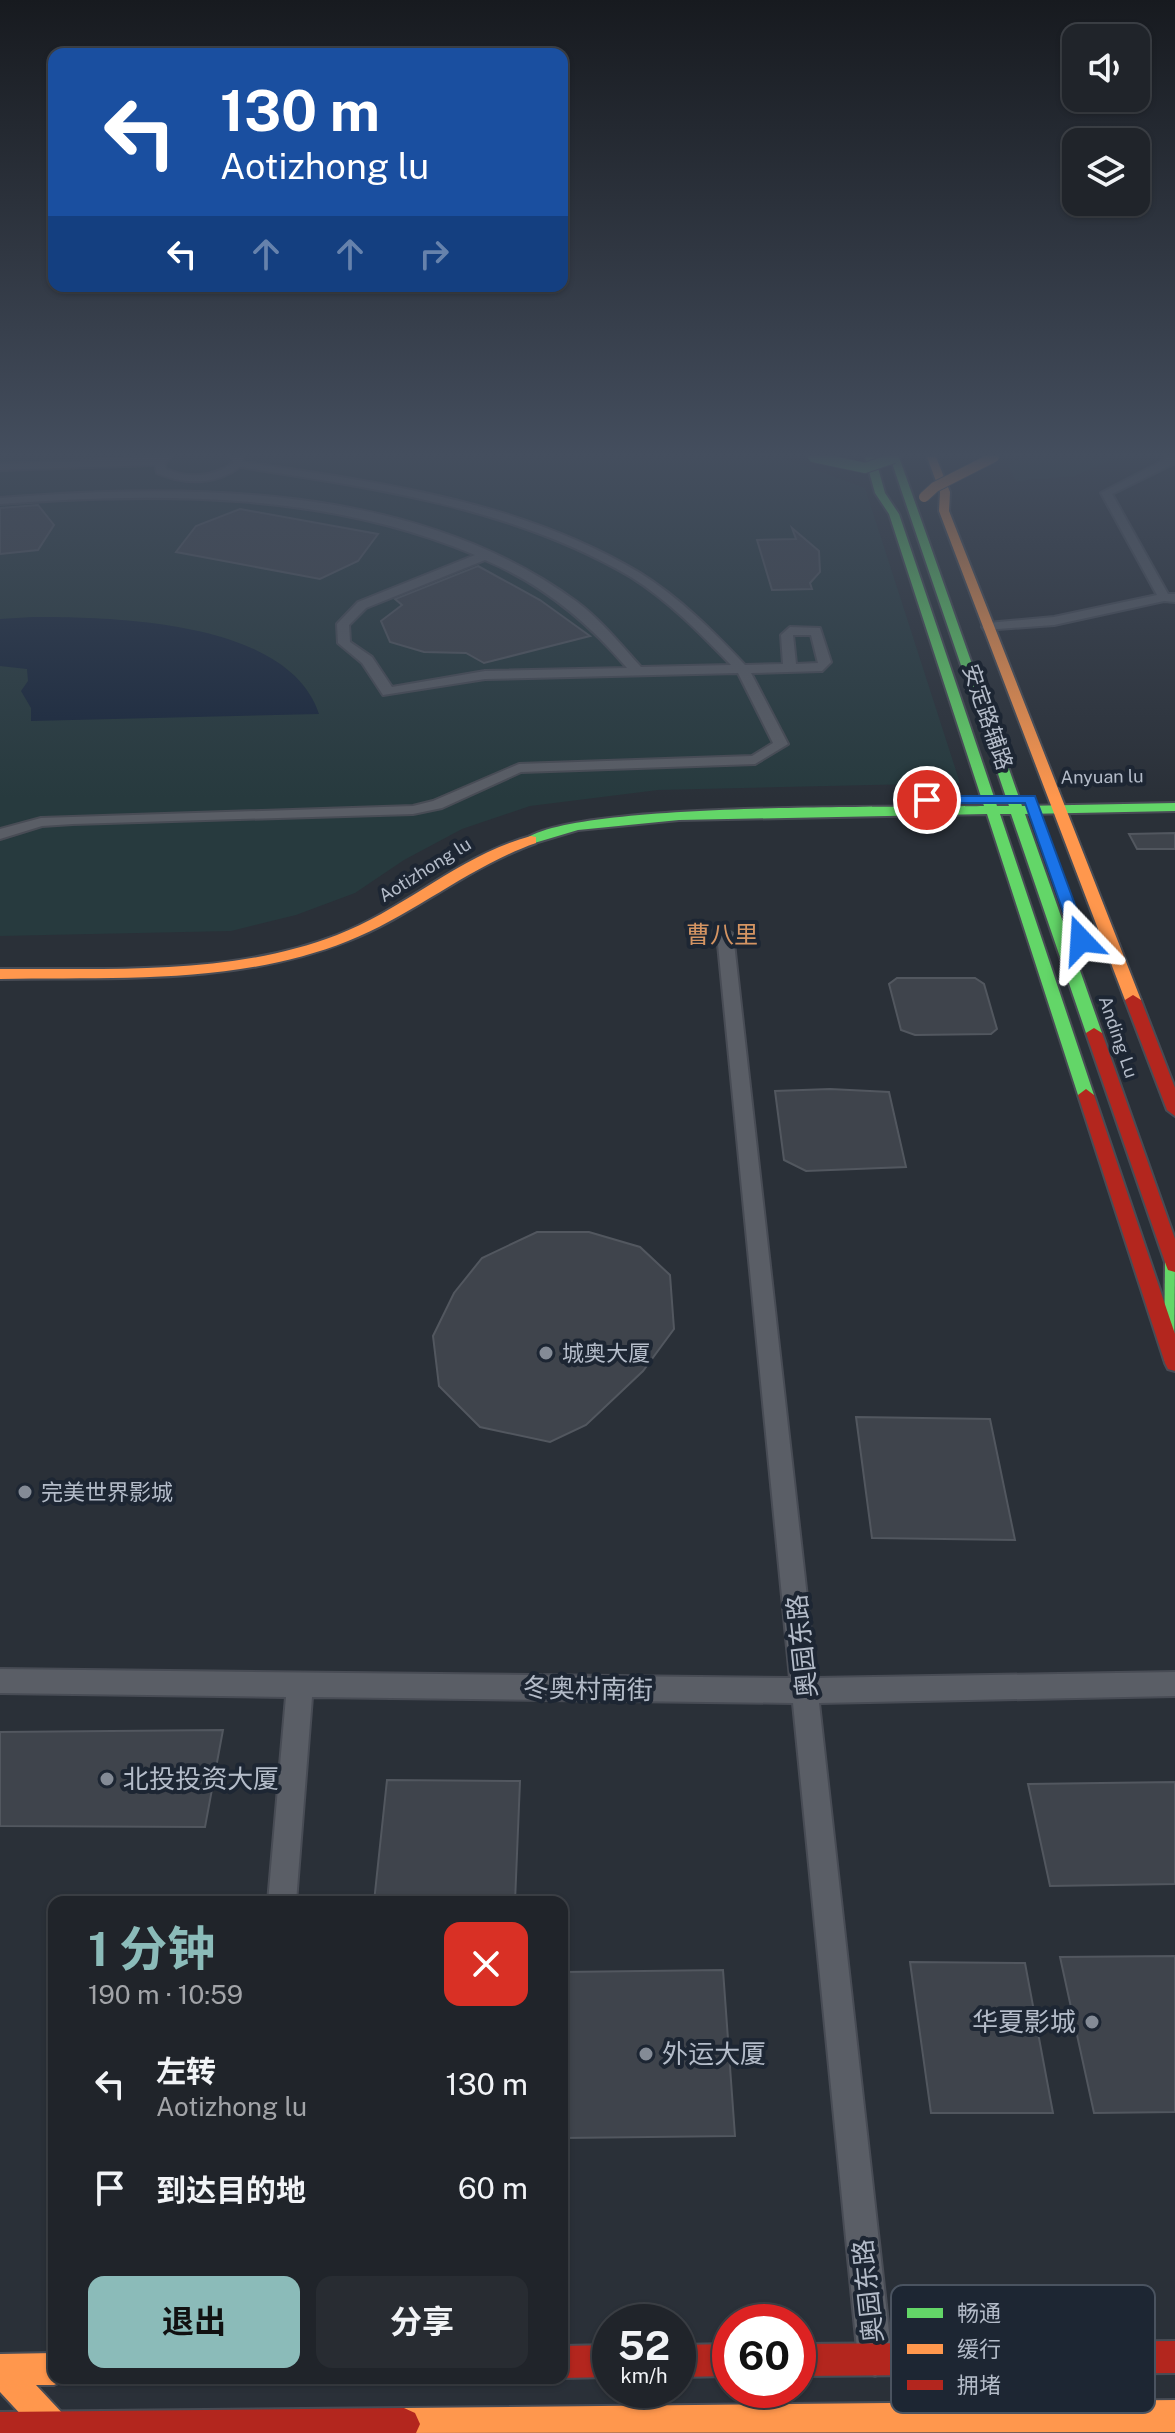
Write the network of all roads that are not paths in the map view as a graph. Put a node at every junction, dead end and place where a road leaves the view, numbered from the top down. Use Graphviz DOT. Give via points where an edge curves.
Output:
graph roads {
  1 [pos="448,571"];
  2 [pos="517,571"];
  3 [pos="627,571"];
  4 [pos="913,571"];
  5 [pos="942,571"];
  6 [pos="967,571"];
  7 [pos="1153,571"];
  8 [pos="1169,597"];
  9 [pos="988,627"];
  10 [pos="790,666"];
  11 [pos="742,670"];
  12 [pos="638,672"];
  13 [pos="1175,796"];
  14 [pos="1024,804"];
  15 [pos="1055,804"];
  16 [pos="993,805"];
  17 [pos="1175,807"];
  18 [pos="0,834"];
  19 [pos="725,934"];
  20 [pos="0,958"];
  21 [pos="0,974"];
  22 [pos="1126,1066"];
  23 [pos="1175,1110"];
  24 [pos="1175,1264"];
  25 [pos="1174,1361"];
  26 [pos="0,1681"];
  27 [pos="1175,1684"];
  28 [pos="300,1685"];
  29 [pos="806,1691"];
  30 [pos="282,1896"];
  31 [pos="1155,2357"];
  32 [pos="1175,2357"];
  33 [pos="875,2359"];
  34 [pos="891,2359"];
  35 [pos="816,2360"];
  36 [pos="592,2361"];
  37 [pos="568,2362"];
  38 [pos="48,2369"];
  39 [pos="1,2370"];
  40 [pos="1175,2416"];
  41 [pos="54,2427"];
  42 [pos="0,2428"];
  1 -- 12 [label="street" via="362,605 343,624 344,643 367,660 388,692 485,675"];
  2 -- 12 [label="street" via="570,603"];
  3 -- 11 [label="street" via="669,598"];
  4 -- 16 [label="main road, 安定路辅路"];
  5 -- 14 [label="main road, Anding Lu"];
  6 -- 9 [label="main road, 安定路辅路"];
  7 -- 8 [label="street"];
  8 -- 9 [label="street" via="1054,621"];
  9 -- 15 [label="main road, 安定路辅路"];
  10 -- 11 [label="street"];
  11 -- 12 [label="street"];
  11 -- 18 [label="street" via="781,744 755,760 519,768 437,805 413,810 41,822"];
  13 -- 15 [label="main road, Anyuan lu"];
  14 -- 15 [label="main road, Anyuan lu"];
  14 -- 16 [label="main road, Aotizhong lu"];
  14 -- 22 [label="main road, Anding Lu"];
  14 -- 24 [label="main road, Anding Lu"];
  15 -- 17 [label="main road, Anyuan lu"];
  15 -- 23 [label="main road, 安定路辅路" via="1083,893"];
  16 -- 20 [label="main road, Aotizhong lu" via="675,804 587,813 515,831 465,852 393,899 345,923 285,942 214,954"];
  16 -- 21 [label="main road, Aotizhong lu" via="679,816 577,826 498,850 384,919 341,939 285,955 208,969"];
  16 -- 25 [label="main road, 安定路辅路"];
  19 -- 29 [label="street, 奥园东路"];
  24 -- 25 [label="main road, Anding Lu"];
  26 -- 28 [label="street, 冬奥村南街"];
  27 -- 29 [label="street, 冬奥村南街"];
  28 -- 29 [label="street, 冬奥村南街"];
  28 -- 30 [label="street"];
  29 -- 33 [label="street, 奥园东路"];
  31 -- 32 [label="main road"];
  33 -- 34 [label="main road"];
  33 -- 35 [label="main road"];
  36 -- 37 [label="main road"];
  38 -- 39 [label="main road"];
  39 -- 41 [label="main road"];
  40 -- 41 [label="main road"];
  41 -- 42 [label="main road"];
}
